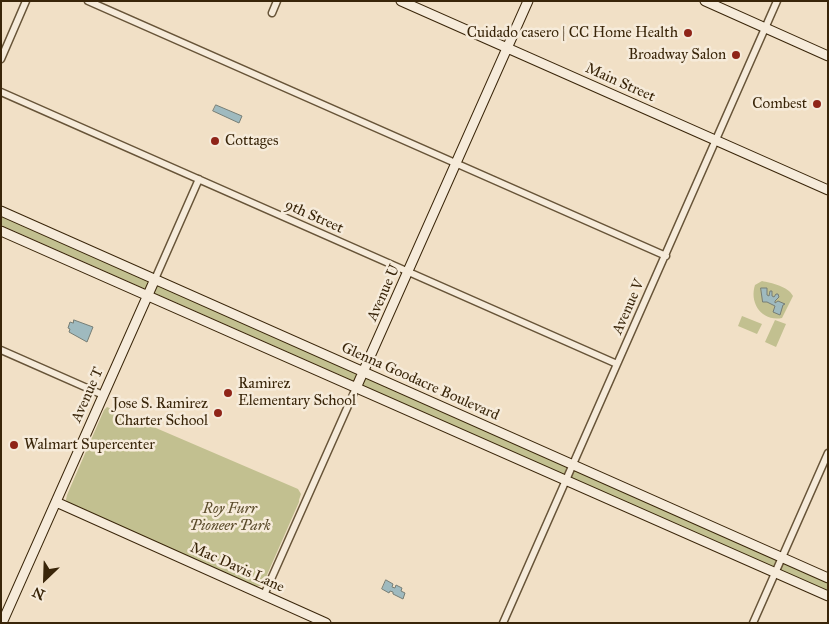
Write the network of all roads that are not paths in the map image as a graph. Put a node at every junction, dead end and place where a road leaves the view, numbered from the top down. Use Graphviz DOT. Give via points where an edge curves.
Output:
graph roads {
  1 [pos="26,1"];
  2 [pos="88,1"];
  3 [pos="277,1"];
  4 [pos="401,1"];
  5 [pos="528,1"];
  6 [pos="705,1"];
  7 [pos="777,1"];
  8 [pos="272,13"];
  9 [pos="765,28"];
  10 [pos="507,48"];
  11 [pos="828,56"];
  12 [pos="1,59"];
  13 [pos="1,92"];
  14 [pos="716,140"];
  15 [pos="456,164"];
  16 [pos="199,179"];
  17 [pos="828,190"];
  18 [pos="1,211"];
  19 [pos="1,231"];
  20 [pos="666,256"];
  21 [pos="408,272"];
  22 [pos="154,279"];
  23 [pos="147,296"];
  24 [pos="1,350"];
  25 [pos="617,364"];
  26 [pos="364,372"];
  27 [pos="356,388"];
  28 [pos="103,395"];
  29 [pos="828,453"];
  30 [pos="573,464"];
  31 [pos="566,480"];
  32 [pos="56,502"];
  33 [pos="782,557"];
  34 [pos="775,572"];
  35 [pos="828,578"];
  36 [pos="264,595"];
  37 [pos="828,596"];
  38 [pos="2,623"];
  39 [pos="326,623"];
  40 [pos="503,623"];
  41 [pos="753,623"];
  1 -- 12 [label="street"];
  2 -- 15 [label="street"];
  3 -- 8 [label="street"];
  4 -- 10 [label="street, Main Street"];
  5 -- 10 [label="street, Avenue U"];
  6 -- 9 [label="street"];
  7 -- 9 [label="street, Avenue V"];
  9 -- 11 [label="street"];
  9 -- 14 [label="street, Avenue V"];
  10 -- 14 [label="street, Main Street"];
  10 -- 15 [label="street, Avenue U"];
  13 -- 16 [label="street, 9th Street"];
  14 -- 17 [label="street, Main Street"];
  14 -- 20 [label="street, Avenue V"];
  15 -- 20 [label="street"];
  15 -- 21 [label="street, Avenue U"];
  16 -- 21 [label="street, 9th Street"];
  16 -- 22 [label="street, Avenue T"];
  18 -- 22 [label="street, Glenna Goodacre Boulevard"];
  19 -- 23 [label="street, Glenna Goodacre Boulevard"];
  20 -- 25 [label="street, Avenue V"];
  21 -- 25 [label="street, 9th Street"];
  21 -- 26 [label="street, Avenue U"];
  22 -- 23 [label="street, Avenue T"];
  22 -- 26 [label="street, Glenna Goodacre Boulevard"];
  23 -- 27 [label="street, Glenna Goodacre Boulevard"];
  23 -- 28 [label="street, Avenue T"];
  24 -- 28 [label="street"];
  25 -- 30 [label="street, Avenue V"];
  26 -- 27 [label="street, Avenue U"];
  26 -- 30 [label="street, Glenna Goodacre Boulevard"];
  27 -- 31 [label="street, Glenna Goodacre Boulevard"];
  27 -- 36 [label="street, Avenue U"];
  28 -- 32 [label="street, Avenue T"];
  29 -- 33 [label="street"];
  30 -- 31 [label="street, Avenue V"];
  30 -- 33 [label="street, Glenna Goodacre Boulevard"];
  31 -- 34 [label="street, Glenna Goodacre Boulevard"];
  31 -- 40 [label="street, Avenue V"];
  32 -- 36 [label="street, Mac Davis Lane"];
  32 -- 38 [label="street, Avenue T"];
  33 -- 34 [label="street"];
  33 -- 35 [label="street, Glenna Goodacre Boulevard"];
  34 -- 37 [label="street, Glenna Goodacre Boulevard"];
  34 -- 41 [label="street"];
  36 -- 39 [label="street, Mac Davis Lane"];
}
